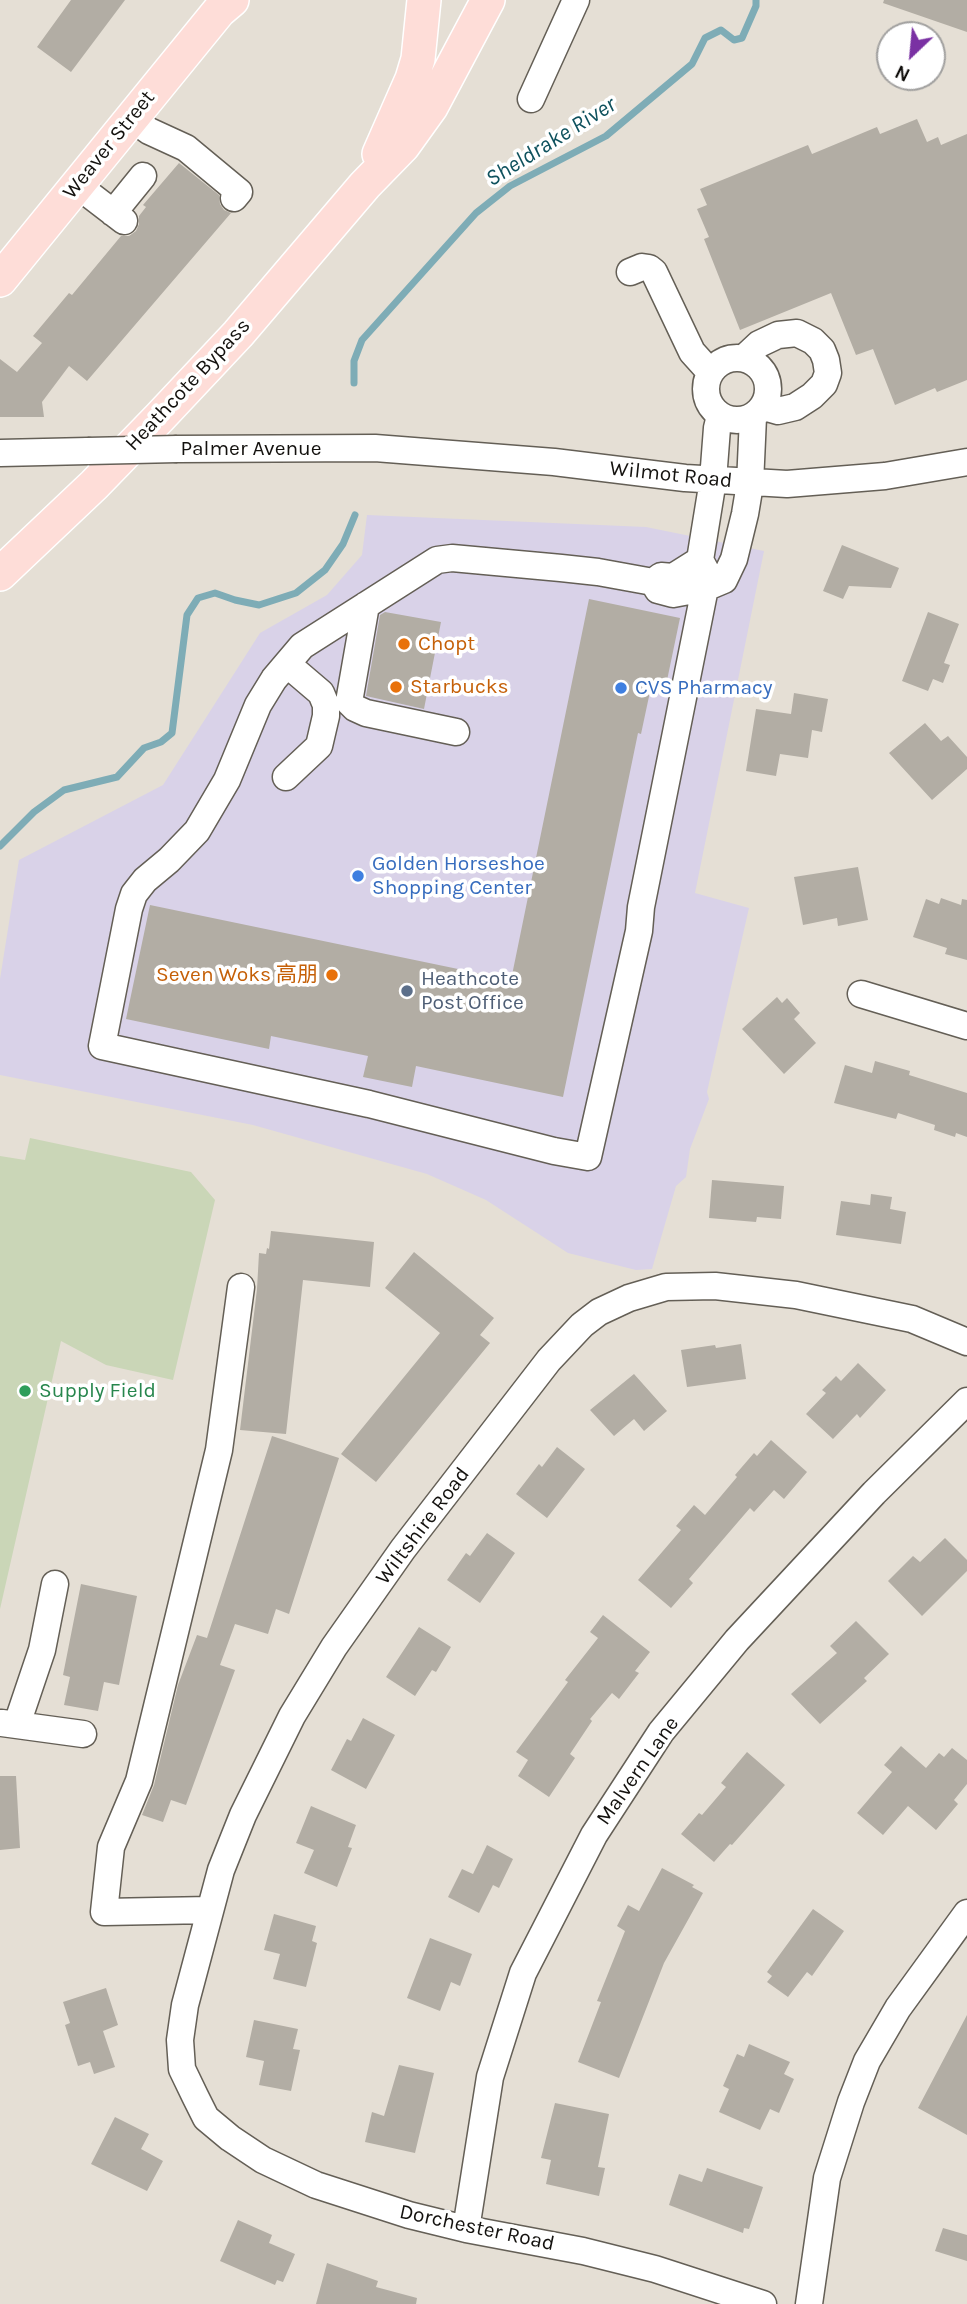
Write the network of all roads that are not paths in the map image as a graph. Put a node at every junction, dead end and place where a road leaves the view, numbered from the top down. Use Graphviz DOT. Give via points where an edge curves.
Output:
graph roads {
  1 [pos="424,0"];
  2 [pos="488,0"];
  3 [pos="576,0"];
  4 [pos="225,4"];
  5 [pos="531,99"];
  6 [pos="131,118"];
  7 [pos="142,176"];
  8 [pos="77,185"];
  9 [pos="365,185"];
  10 [pos="234,198"];
  11 [pos="630,272"];
  12 [pos="0,280"];
  13 [pos="744,358"];
  14 [pos="710,372"];
  15 [pos="758,412"];
  16 [pos="720,416"];
  17 [pos="375,448"];
  18 [pos="0,453"];
  19 [pos="967,462"];
  20 [pos="713,480"];
  21 [pos="750,484"];
  22 [pos="700,560"];
  23 [pos="0,574"];
  24 [pos="653,582"];
  25 [pos="705,588"];
  26 [pos="366,605"];
  27 [pos="287,664"];
  28 [pos="456,732"];
  29 [pos="286,777"];
  30 [pos="861,994"];
  31 [pos="967,1026"];
  32 [pos="241,1287"];
  33 [pos="967,1342"];
  34 [pos="967,1401"];
  35 [pos="55,1584"];
  36 [pos="9,1724"];
  37 [pos="83,1734"];
  38 [pos="210,1910"];
  39 [pos="967,1913"];
  40 [pos="206,2118"];
  41 [pos="466,2229"];
  42 [pos="763,2304"];
  43 [pos="809,2304"];
  1 -- 9 [label="main road, Heathcote Bypass" via="412,79"];
  2 -- 9 [label="main road, Heathcote Bypass" via="431,107 403,146"];
  3 -- 5 [label="street"];
  4 -- 6 [label="main road, Weaver Street"];
  6 -- 8 [label="main road, Weaver Street"];
  6 -- 10 [label="street" via="186,148 239,192"];
  7 -- 8 [label="street" via="118,217"];
  8 -- 12 [label="main road, Weaver Street"];
  9 -- 23 [label="main road, Heathcote Bypass" via="238,334 94,485"];
  11 -- 14 [label="street" via="642,267 654,272 692,352"];
  13 -- 14 [label="street" via="731,358"];
  13 -- 15 [label="street" via="758,365 767,377 769,392"];
  13 -- 15 [label="street" via="778,335 797,333 813,341 826,360 824,384 812,396 795,407"];
  14 -- 16 [label="street" via="706,396"];
  15 -- 16 [label="street" via="736,421"];
  15 -- 21 [label="street"];
  16 -- 20 [label="street"];
  17 -- 18 [label="street, Palmer Avenue, bridge"];
  17 -- 20 [label="street, Wilmot Road"];
  19 -- 21 [label="street, Wilmot Road" via="885,476"];
  20 -- 21 [label="street, Wilmot Road"];
  20 -- 22 [label="street"];
  21 -- 25 [label="street" via="734,559 724,580"];
  22 -- 24 [label="street" via="684,572"];
  22 -- 25 [label="street" via="707,573"];
  24 -- 25 [label="street" via="658,590 673,594"];
  24 -- 26 [label="street" via="452,558 427,565"];
  25 -- 27 [label="street" via="639,931 588,1157 102,1046 135,894 197,831 227,780 258,705"];
  26 -- 27 [label="street" via="302,646"];
  26 -- 28 [label="street" via="349,702 366,713"];
  27 -- 29 [label="street" via="321,693 326,716 320,746"];
  30 -- 31 [label="street"];
  32 -- 38 [label="street" via="219,1450 139,1781 111,1847 104,1912"];
  33 -- 38 [label="street, Wiltshire Road" via="912,1319 796,1295 715,1286 666,1287 599,1312 549,1360 403,1549 334,1647 292,1716 243,1815"];
  34 -- 41 [label="street, Malvern Lane" via="737,1640 661,1732 594,1835 523,1973 490,2077"];
  35 -- 36 [label="street" via="42,1650"];
  36 -- 37 [label="street"];
  38 -- 40 [label="street, Wiltshire Road" via="180,2040 182,2069"];
  39 -- 43 [label="street" via="898,2008 867,2061 827,2178"];
  40 -- 41 [label="street, Dorchester Road" via="263,2160 316,2185"];
  41 -- 42 [label="street, Dorchester Road" via="655,2269"];
}
